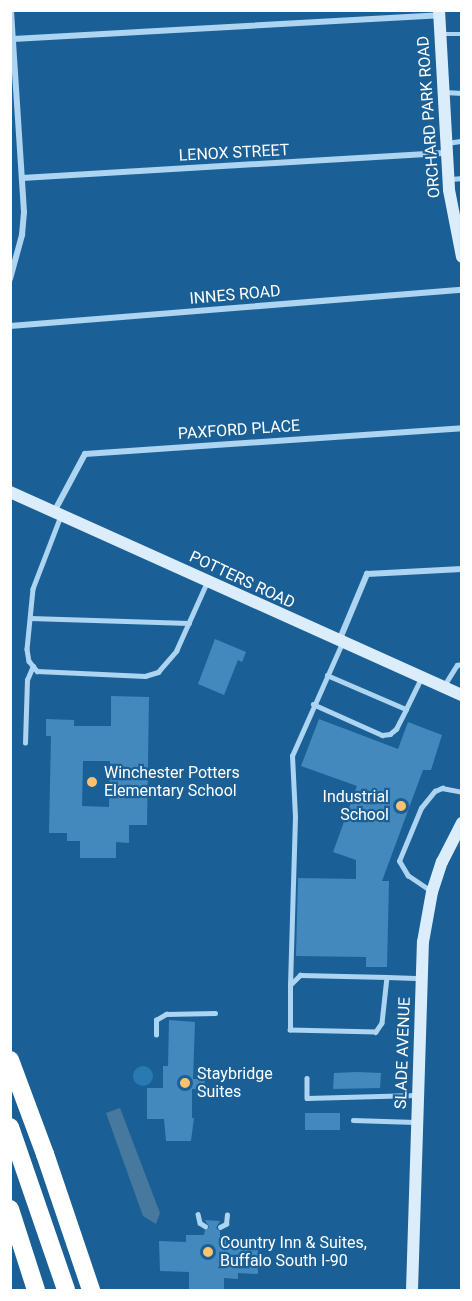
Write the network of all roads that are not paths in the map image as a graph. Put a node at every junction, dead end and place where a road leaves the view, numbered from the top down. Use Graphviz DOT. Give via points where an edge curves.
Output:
graph roads {
  1 [pos="11,10"];
  2 [pos="439,13"];
  3 [pos="440,34"];
  4 [pos="462,34"];
  5 [pos="13,39"];
  6 [pos="444,92"];
  7 [pos="462,93"];
  8 [pos="462,141"];
  9 [pos="447,148"];
  10 [pos="22,178"];
  11 [pos="462,178"];
  12 [pos="448,180"];
  13 [pos="462,256"];
  14 [pos="10,279"];
  15 [pos="462,290"];
  16 [pos="10,326"];
  17 [pos="462,428"];
  18 [pos="10,492"];
  19 [pos="58,514"];
  20 [pos="462,568"];
  21 [pos="207,582"];
  22 [pos="30,618"];
  23 [pos="189,623"];
  24 [pos="340,643"];
  25 [pos="462,664"];
  26 [pos="33,666"];
  27 [pos="327,675"];
  28 [pos="421,678"];
  29 [pos="443,687"];
  30 [pos="462,695"];
  31 [pos="313,704"];
  32 [pos="406,709"];
  33 [pos="25,742"];
  34 [pos="462,792"];
  35 [pos="462,823"];
  36 [pos="432,892"];
  37 [pos="387,977"];
  38 [pos="422,978"];
  39 [pos="290,985"];
  40 [pos="215,1013"];
  41 [pos="156,1035"];
  42 [pos="10,1060"];
  43 [pos="308,1078"];
  44 [pos="419,1095"];
  45 [pos="353,1120"];
  46 [pos="417,1122"];
  47 [pos="10,1127"];
  48 [pos="10,1209"];
  49 [pos="198,1214"];
  50 [pos="227,1215"];
  51 [pos="205,1226"];
  52 [pos="220,1227"];
  53 [pos="36,1290"];
  54 [pos="66,1290"];
  55 [pos="91,1290"];
  56 [pos="412,1290"];
  1 -- 5 [label="street"];
  2 -- 3 [label="street, ORCHARD PARK ROAD"];
  2 -- 5 [label="street"];
  3 -- 4 [label="lane"];
  3 -- 6 [label="street, ORCHARD PARK ROAD"];
  5 -- 10 [label="street"];
  6 -- 7 [label="lane"];
  6 -- 9 [label="street, ORCHARD PARK ROAD"];
  8 -- 9 [label="lane"];
  9 -- 10 [label="street, LENOX STREET"];
  9 -- 12 [label="street, ORCHARD PARK ROAD"];
  10 -- 14 [label="street" via="22,235"];
  11 -- 12 [label="lane"];
  12 -- 13 [label="street, ORCHARD PARK ROAD"];
  15 -- 16 [label="street, INNES ROAD"];
  17 -- 19 [label="street, PAXFORD PLACE" via="85,454"];
  18 -- 19 [label="street, POTTERS ROAD"];
  19 -- 21 [label="street, POTTERS ROAD"];
  19 -- 22 [label="lane" via="33,589"];
  20 -- 24 [label="street" via="367,574"];
  21 -- 23 [label="lane"];
  21 -- 24 [label="street, POTTERS ROAD"];
  22 -- 23 [label="lane"];
  22 -- 26 [label="lane" via="27,649"];
  23 -- 26 [label="lane" via="167,664 145,676 37,671"];
  24 -- 27 [label="lane"];
  24 -- 28 [label="street, POTTERS ROAD"];
  25 -- 29 [label="lane"];
  26 -- 33 [label="lane" via="27,680"];
  27 -- 31 [label="lane"];
  27 -- 32 [label="lane"];
  28 -- 29 [label="street, POTTERS ROAD"];
  28 -- 32 [label="lane"];
  29 -- 30 [label="street, POTTERS ROAD"];
  31 -- 32 [label="lane" via="382,735 396,729"];
  31 -- 39 [label="lane" via="292,756 295,817"];
  34 -- 36 [label="lane" via="442,788 435,791 421,808 399,861 408,876"];
  35 -- 36 [label="street, SLADE AVENUE"];
  36 -- 38 [label="street, SLADE AVENUE" via="426,915"];
  37 -- 38 [label="lane"];
  37 -- 39 [label="lane" via="300,975"];
  37 -- 39 [label="lane" via="382,1023 376,1032 290,1029"];
  38 -- 44 [label="street, SLADE AVENUE"];
  40 -- 41 [label="lane" via="166,1014 156,1020"];
  42 -- 55 [label="highway"];
  43 -- 44 [label="lane" via="307,1098"];
  44 -- 46 [label="street, SLADE AVENUE"];
  45 -- 46 [label="lane"];
  46 -- 56 [label="street, SLADE AVENUE"];
  47 -- 54 [label="highway"];
  48 -- 53 [label="highway"];
  49 -- 51 [label="lane"];
  50 -- 52 [label="lane" via="226,1224"];
}
